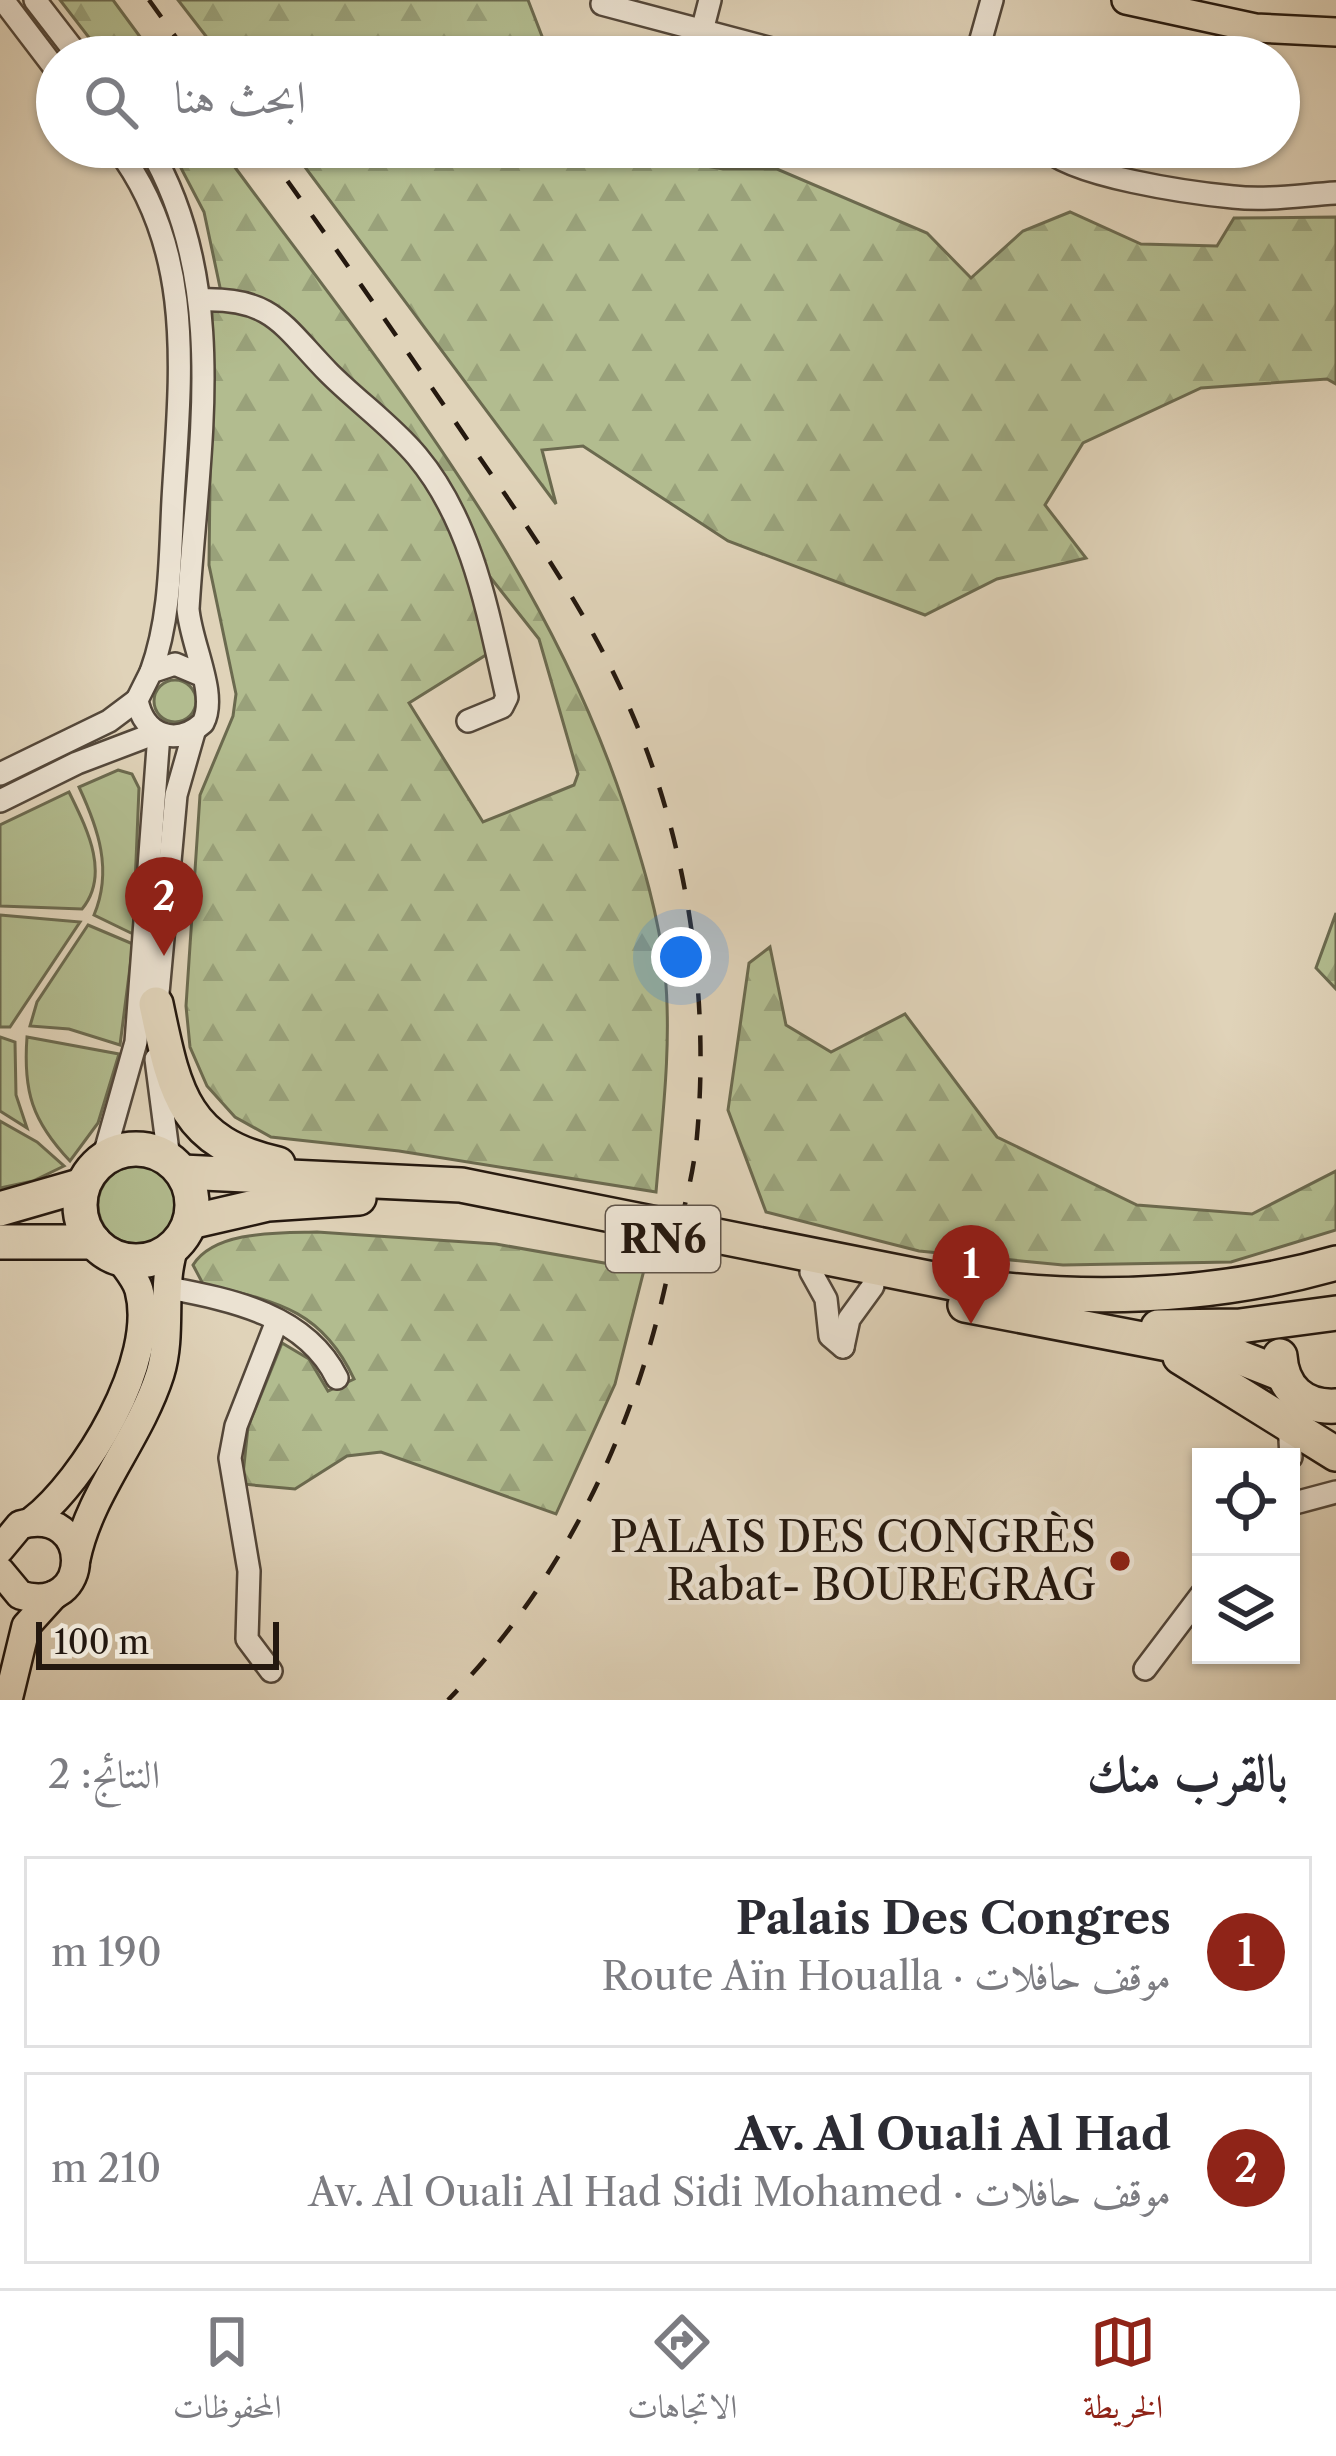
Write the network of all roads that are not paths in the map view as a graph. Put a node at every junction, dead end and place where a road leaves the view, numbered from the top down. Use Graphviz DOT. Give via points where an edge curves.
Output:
graph roads {
  1 [pos="3,0"];
  2 [pos="35,0"];
  3 [pos="710,0"];
  4 [pos="992,0"];
  5 [pos="1126,0"];
  6 [pos="1182,0"];
  7 [pos="602,4"];
  8 [pos="1336,18"];
  9 [pos="10,29"];
  10 [pos="701,31"];
  11 [pos="1336,32"];
  12 [pos="63,36"];
  13 [pos="720,36"];
  14 [pos="982,36"];
  15 [pos="36,52"];
  16 [pos="129,168"];
  17 [pos="159,168"];
  18 [pos="1091,168"];
  19 [pos="1336,193"];
  20 [pos="200,300"];
  21 [pos="151,672"];
  22 [pos="202,675"];
  23 [pos="137,700"];
  24 [pos="468,721"];
  25 [pos="194,732"];
  26 [pos="158,733"];
  27 [pos="0,774"];
  28 [pos="0,802"];
  29 [pos="156,1004"];
  30 [pos="176,1166"];
  31 [pos="93,1172"];
  32 [pos="339,1177"];
  33 [pos="0,1209"];
  34 [pos="183,1234"];
  35 [pos="0,1242"];
  36 [pos="107,1250"];
  37 [pos="1336,1263"];
  38 [pos="811,1272"];
  39 [pos="922,1277"];
  40 [pos="873,1286"];
  41 [pos="169,1288"];
  42 [pos="1336,1313"];
  43 [pos="1301,1319"];
  44 [pos="277,1321"];
  45 [pos="1132,1340"];
  46 [pos="1282,1374"];
  47 [pos="337,1378"];
  48 [pos="1334,1408"];
  49 [pos="1289,1422"];
  50 [pos="1290,1448"];
  51 [pos="1336,1454"];
  52 [pos="1336,1492"];
  53 [pos="1300,1502"];
  54 [pos="32,1521"];
  55 [pos="76,1559"];
  56 [pos="1,1562"];
  57 [pos="54,1595"];
  58 [pos="1192,1607"];
  59 [pos="1145,1669"];
  60 [pos="271,1671"];
  61 [pos="8,1700"];
  1 -- 9 [label="street"];
  2 -- 12 [label="street"];
  3 -- 10 [label="street"];
  4 -- 14 [label="street"];
  5 -- 11 [label="main road" via="1255,28"];
  6 -- 8 [label="main road"];
  7 -- 10 [label="street"];
  9 -- 15 [label="street"];
  10 -- 13 [label="street"];
  16 -- 21 [label="street" via="164,244 183,352 166,619"];
  17 -- 20 [label="street" via="179,209"];
  18 -- 19 [label="street" via="1234,197"];
  20 -- 22 [label="street" via="188,609"];
  20 -- 24 [label="street" via="236,300 274,314 440,487 469,549 507,694 502,707"];
  21 -- 22 [label="street" via="175,664"];
  21 -- 23 [label="street"];
  22 -- 25 [label="street" via="209,712"];
  23 -- 26 [label="street"];
  23 -- 27 [label="street"];
  25 -- 26 [label="street"];
  25 -- 29 [label="street" via="176,795"];
  26 -- 28 [label="street"];
  26 -- 31 [label="street" via="136,1042"];
  29 -- 30 [label="street" via="155,1056"];
  29 -- 32 [label="highway" via="177,1092 205,1133 266,1161"];
  30 -- 31 [label="highway, RN6" via="136,1148"];
  30 -- 32 [label="highway, RN6"];
  30 -- 34 [label="highway" via="190,1188"];
  31 -- 33 [label="highway, RN6"];
  31 -- 36 [label="highway" via="81,1215"];
  32 -- 39 [label="highway, RN6" via="461,1185"];
  34 -- 36 [label="highway, RN6" via="150,1259"];
  34 -- 38 [label="highway, RN6" via="268,1204 406,1199 613,1228"];
  34 -- 41 [label="main road" via="167,1266"];
  35 -- 36 [label="highway, RN6"];
  36 -- 54 [label="main road" via="139,1286 137,1349 100,1438"];
  37 -- 39 [label="highway, RN6" via="1232,1286 1123,1295"];
  38 -- 40 [label="highway, RN6"];
  38 -- 40 [label="street" via="826,1299 830,1336 843,1347 849,1319"];
  39 -- 43 [label="highway, RN6" via="1120,1324 1208,1328"];
  40 -- 45 [label="highway, RN6"];
  41 -- 44 [label="street" via="228,1299"];
  41 -- 55 [label="main road" via="161,1370 128,1450 92,1506"];
  42 -- 43 [label="highway, RN6"];
  43 -- 46 [label="highway" via="1283,1343"];
  44 -- 47 [label="street" via="318,1346"];
  44 -- 60 [label="street" via="230,1458 249,1571 248,1639"];
  45 -- 46 [label="highway, RN6" via="1241,1358"];
  45 -- 49 [label="highway" via="1192,1363"];
  46 -- 48 [label="highway, RN6" via="1300,1398"];
  49 -- 50 [label="street"];
  49 -- 51 [label="highway"];
  52 -- 53 [label="street"];
  54 -- 55 [label="main road" via="67,1535"];
  54 -- 56 [label="main road"];
  55 -- 57 [label="main road" via="68,1584"];
  56 -- 57 [label="main road" via="20,1595"];
  57 -- 61 [label="main road" via="26,1626"];
  58 -- 59 [label="street"];
}
